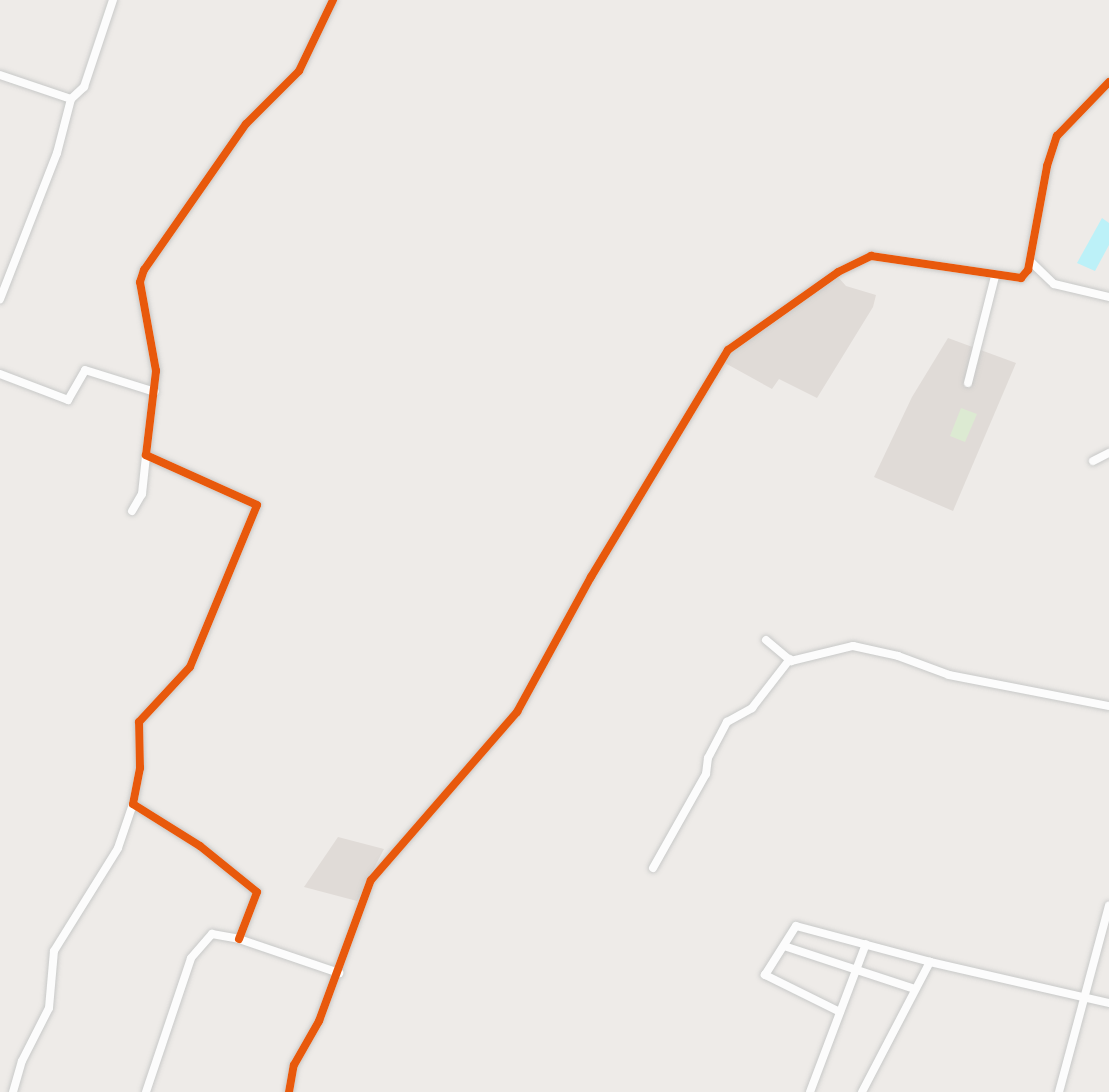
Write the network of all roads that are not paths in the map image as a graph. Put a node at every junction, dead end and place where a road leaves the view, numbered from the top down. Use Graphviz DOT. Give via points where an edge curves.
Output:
graph roads {
  1 [pos="113,0"];
  2 [pos="333,0"];
  3 [pos="0,75"];
  4 [pos="1109,82"];
  5 [pos="71,99"];
  6 [pos="1030,261"];
  7 [pos="995,276"];
  8 [pos="1109,297"];
  9 [pos="0,299"];
  10 [pos="0,374"];
  11 [pos="968,383"];
  12 [pos="155,392"];
  13 [pos="1109,453"];
  14 [pos="146,454"];
  15 [pos="1093,461"];
  16 [pos="132,511"];
  17 [pos="766,640"];
  18 [pos="790,659"];
  19 [pos="1109,706"];
  20 [pos="134,804"];
  21 [pos="653,868"];
  22 [pos="1109,906"];
  23 [pos="239,939"];
  24 [pos="866,944"];
  25 [pos="784,946"];
  26 [pos="930,962"];
  27 [pos="857,969"];
  28 [pos="339,973"];
  29 [pos="915,989"];
  30 [pos="1085,998"];
  31 [pos="1109,1003"];
  32 [pos="840,1012"];
  33 [pos="13,1092"];
  34 [pos="146,1092"];
  35 [pos="288,1092"];
  36 [pos="810,1092"];
  37 [pos="862,1092"];
  38 [pos="1059,1092"];
  1 -- 5 [label="street" via="84,87"];
  2 -- 12 [label="street" via="299,71 246,124 144,270 140,282 156,371"];
  3 -- 5 [label="street"];
  4 -- 6 [label="street" via="1056,136"];
  5 -- 9 [label="street" via="57,153"];
  6 -- 7 [label="street" via="1022,278"];
  6 -- 8 [label="street" via="1054,284"];
  7 -- 11 [label="street"];
  7 -- 28 [label="street" via="871,256 838,272 728,350 591,577 517,712 371,880"];
  10 -- 12 [label="street" via="68,400 84,370"];
  12 -- 14 [label="street"];
  13 -- 15 [label="street"];
  14 -- 16 [label="street" via="142,494"];
  14 -- 20 [label="street" via="257,505 190,667 139,722 140,768"];
  17 -- 18 [label="street"];
  18 -- 19 [label="street" via="853,646 898,656 950,675"];
  18 -- 21 [label="street" via="752,708 727,722 708,758 706,774"];
  20 -- 23 [label="street" via="200,846 257,892"];
  20 -- 33 [label="street" via="118,848 54,951 50,1008 22,1061"];
  22 -- 30 [label="street"];
  23 -- 28 [label="street"];
  23 -- 34 [label="street" via="212,934 191,958"];
  24 -- 25 [label="street" via="796,926"];
  24 -- 26 [label="street"];
  24 -- 27 [label="street"];
  25 -- 27 [label="street"];
  25 -- 32 [label="street" via="765,975"];
  26 -- 29 [label="street"];
  26 -- 30 [label="street"];
  27 -- 29 [label="street"];
  27 -- 32 [label="street"];
  28 -- 35 [label="street" via="319,1021 294,1065"];
  29 -- 37 [label="street"];
  30 -- 31 [label="street"];
  30 -- 38 [label="street"];
  32 -- 36 [label="street"];
}
